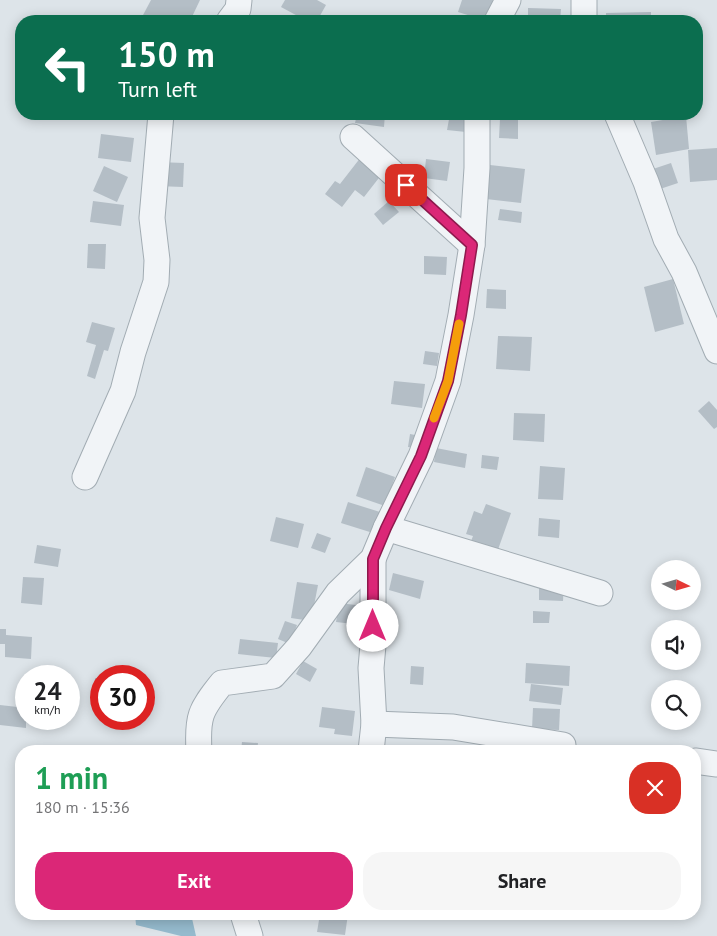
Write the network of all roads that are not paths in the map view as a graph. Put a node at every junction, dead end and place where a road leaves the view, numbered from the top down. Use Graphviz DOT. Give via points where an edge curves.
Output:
graph roads {
  1 [pos="239,0"];
  2 [pos="508,0"];
  3 [pos="584,0"];
  4 [pos="234,15"];
  5 [pos="500,15"];
  6 [pos="584,15"];
  7 [pos="160,120"];
  8 [pos="477,120"];
  9 [pos="620,120"];
  10 [pos="353,137"];
  11 [pos="472,245"];
  12 [pos="717,351"];
  13 [pos="85,477"];
  14 [pos="386,528"];
  15 [pos="373,559"];
  16 [pos="600,593"];
  17 [pos="374,724"];
  18 [pos="198,745"];
  19 [pos="372,745"];
  20 [pos="563,745"];
  21 [pos="701,762"];
  22 [pos="717,764"];
  23 [pos="245,920"];
  24 [pos="250,936"];
  1 -- 4 [label="street"];
  2 -- 5 [label="street"];
  3 -- 6 [label="street"];
  7 -- 13 [label="street" via="152,218 156,282 123,391"];
  8 -- 11 [label="street"];
  9 -- 12 [label="street" via="666,239 684,272"];
  10 -- 11 [label="street"];
  11 -- 14 [label="street" via="448,381 421,456"];
  14 -- 15 [label="street"];
  14 -- 16 [label="street"];
  15 -- 17 [label="street" via="371,668"];
  15 -- 18 [label="street" via="338,593 299,647 273,676 222,683 206,702 197,726"];
  17 -- 19 [label="street"];
  17 -- 20 [label="street" via="453,727"];
  21 -- 22 [label="street"];
  23 -- 24 [label="street"];
}
